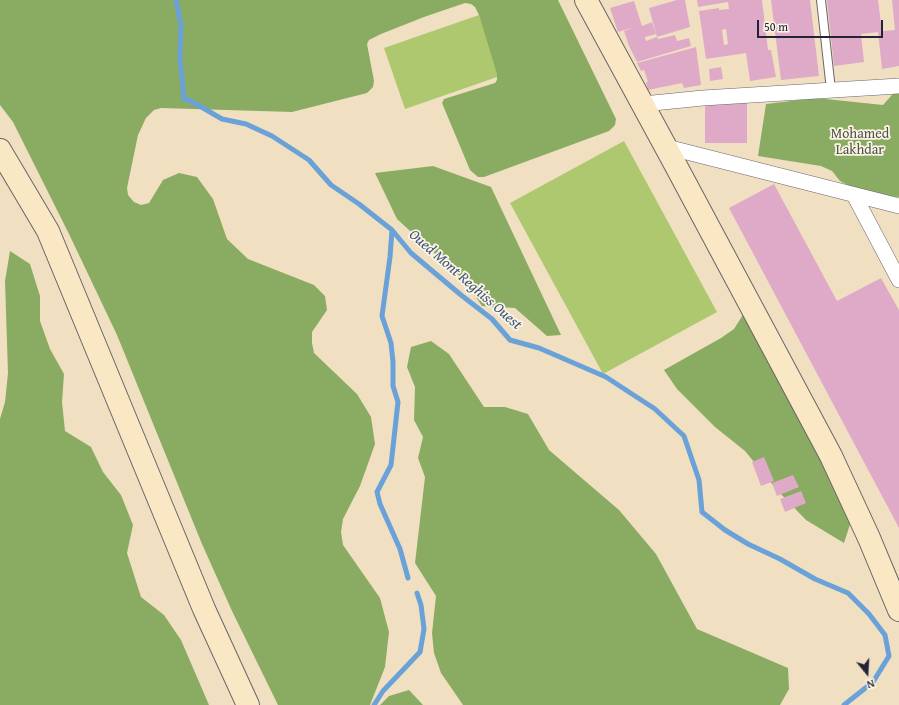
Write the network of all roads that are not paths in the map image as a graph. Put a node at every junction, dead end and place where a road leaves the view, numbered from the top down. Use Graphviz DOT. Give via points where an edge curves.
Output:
graph roads {
  1 [pos="586,0"];
  2 [pos="821,0"];
  3 [pos="899,86"];
  4 [pos="831,90"];
  5 [pos="643,104"];
  6 [pos="667,147"];
  7 [pos="0,150"];
  8 [pos="854,195"];
  9 [pos="899,206"];
  10 [pos="899,280"];
  11 [pos="899,610"];
  12 [pos="248,705"];
  1 -- 5 [label="main road"];
  2 -- 4 [label="lane"];
  3 -- 4 [label="street"];
  4 -- 5 [label="street"];
  5 -- 6 [label="main road"];
  6 -- 8 [label="street"];
  6 -- 11 [label="main road" via="831,456"];
  7 -- 12 [label="main road" via="48,231 204,609"];
  8 -- 9 [label="street"];
  8 -- 10 [label="street"];
}
